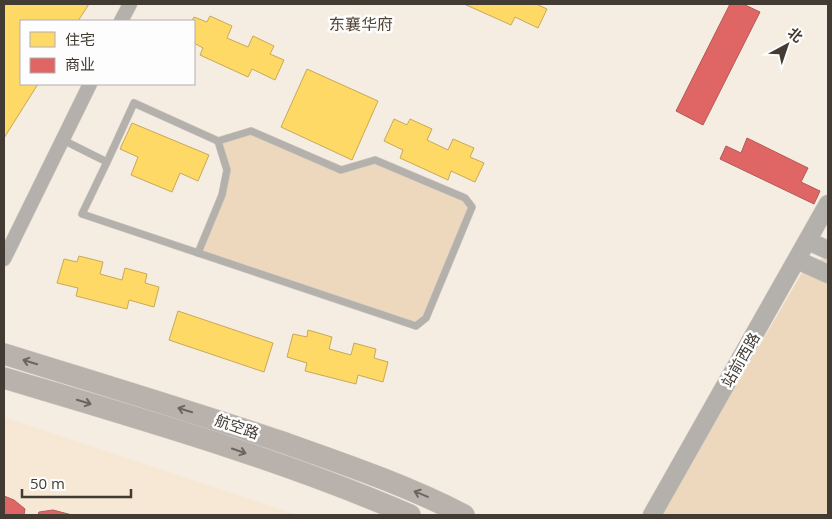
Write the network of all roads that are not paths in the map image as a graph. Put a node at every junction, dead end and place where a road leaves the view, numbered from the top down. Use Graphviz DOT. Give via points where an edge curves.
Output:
graph roads {
  1 [pos="130,4"];
  2 [pos="122,20"];
  3 [pos="90,85"];
  4 [pos="63,140"];
  5 [pos="218,142"];
  6 [pos="107,162"];
  7 [pos="828,204"];
  8 [pos="808,241"];
  9 [pos="828,250"];
  10 [pos="198,253"];
  11 [pos="4,259"];
  12 [pos="797,260"];
  13 [pos="828,274"];
  14 [pos="4,354"];
  15 [pos="4,378"];
  16 [pos="410,515"];
  17 [pos="464,515"];
  18 [pos="652,515"];
  1 -- 2 [label="street"];
  3 -- 4 [label="street"];
  4 -- 6 [label="lane"];
  4 -- 11 [label="street"];
  5 -- 6 [label="lane" via="134,102"];
  5 -- 10 [label="lane" via="227,170 222,195"];
  5 -- 10 [label="lane" via="251,131 341,170 374,160 465,198 472,207 426,318 416,326"];
  6 -- 10 [label="lane" via="82,214"];
  7 -- 8 [label="street, 站前西路"];
  8 -- 9 [label="street"];
  8 -- 12 [label="street, 站前西路"];
  12 -- 13 [label="street"];
  12 -- 18 [label="street, 站前西路"];
  17 -- 14 [label="main road, 航空路, one-way" via="364,471 209,417"];
  15 -- 16 [label="main road, 航空路, one-way" via="200,437 356,492"];
}
